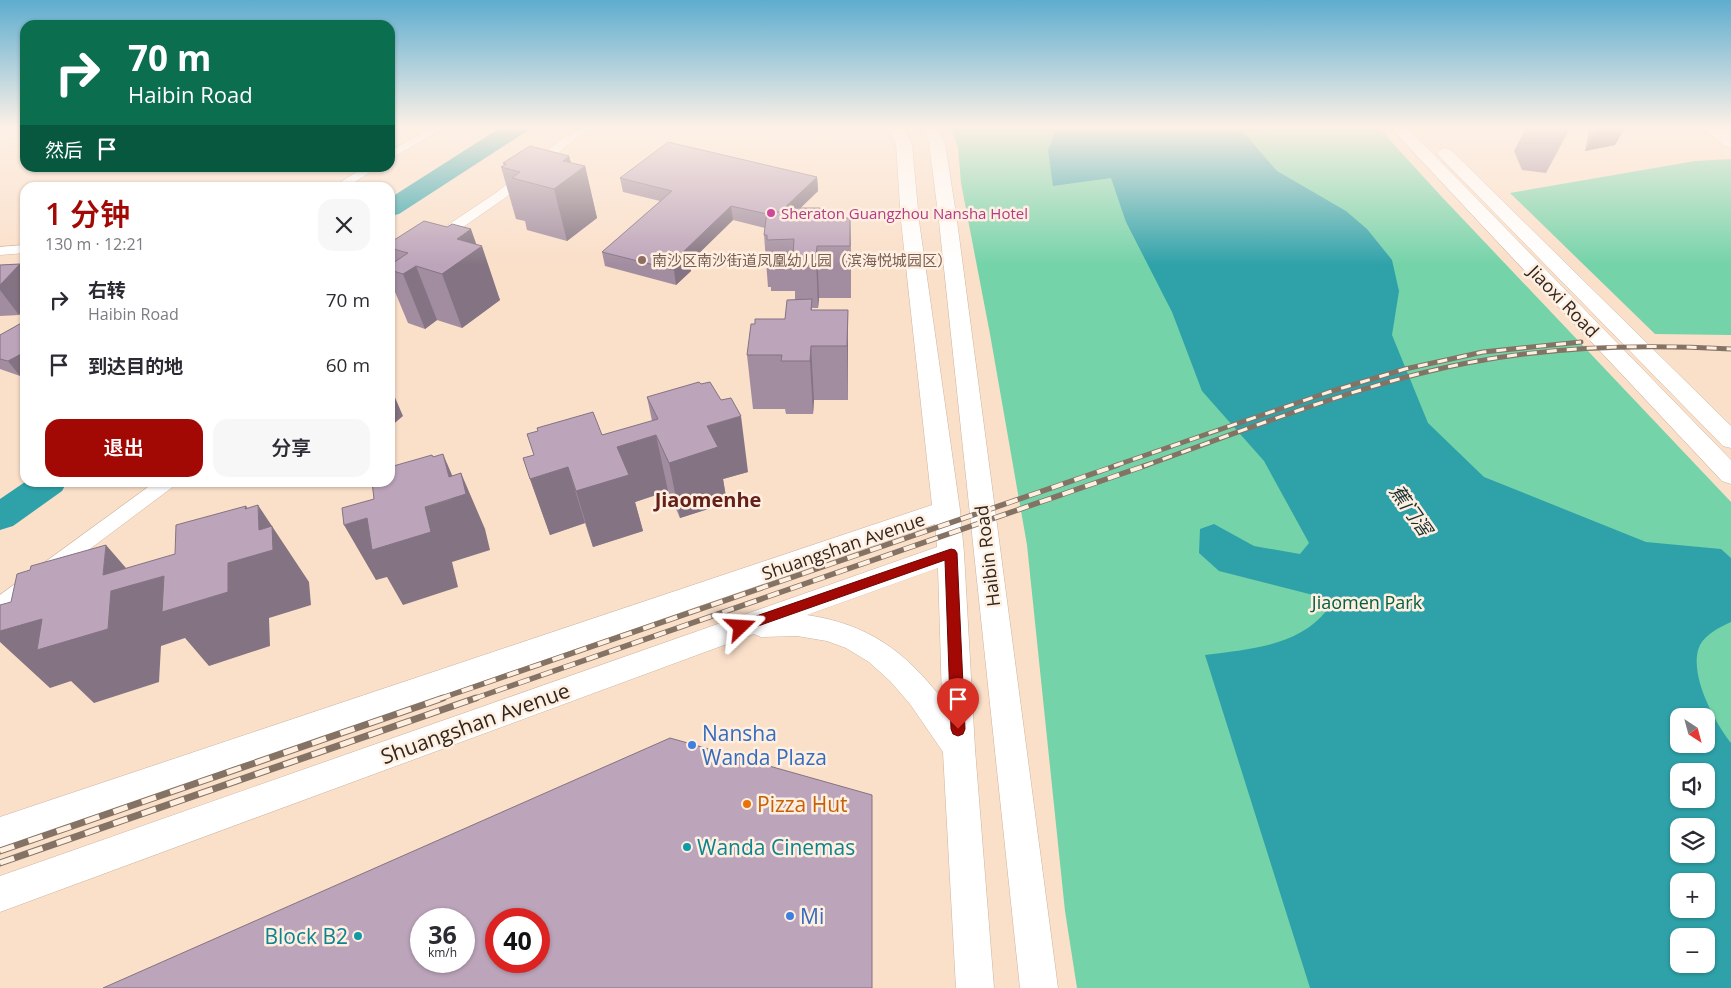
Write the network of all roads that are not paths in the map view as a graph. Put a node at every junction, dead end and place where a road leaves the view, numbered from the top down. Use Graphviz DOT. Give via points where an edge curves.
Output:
graph roads {
  1 [pos="363,172"];
  2 [pos="528,172"];
  3 [pos="906,172"];
  4 [pos="940,172"];
  5 [pos="1441,172"];
  6 [pos="1465,172"];
  7 [pos="346,182"];
  8 [pos="424,247"];
  9 [pos="20,249"];
  10 [pos="0,251"];
  11 [pos="1731,440"];
  12 [pos="1731,475"];
  13 [pos="161,487"];
  14 [pos="947,510"];
  15 [pos="951,553"];
  16 [pos="0,604"];
  17 [pos="741,627"];
  18 [pos="959,749"];
  19 [pos="0,833"];
  20 [pos="0,894"];
  21 [pos="975,988"];
  22 [pos="1039,988"];
  1 -- 7 [label="street"];
  2 -- 8 [label="street"];
  3 -- 14 [label="street, Haibin Road"];
  4 -- 22 [label="street, Haibin Road"];
  5 -- 12 [label="street, Jiaoxi Road"];
  6 -- 11 [label="street, Jiaoxi Road"];
  9 -- 10 [label="street"];
  13 -- 16 [label="street"];
  14 -- 15 [label="street, Haibin Road"];
  14 -- 19 [label="street, Shuangshan Avenue"];
  15 -- 17 [label="street, Shuangshan Avenue"];
  15 -- 18 [label="street, Haibin Road"];
  17 -- 18 [label="street" via="808,627 844,633 872,648 899,669 930,705"];
  17 -- 20 [label="street, Shuangshan Avenue"];
  18 -- 21 [label="street, Haibin Road"];
}
